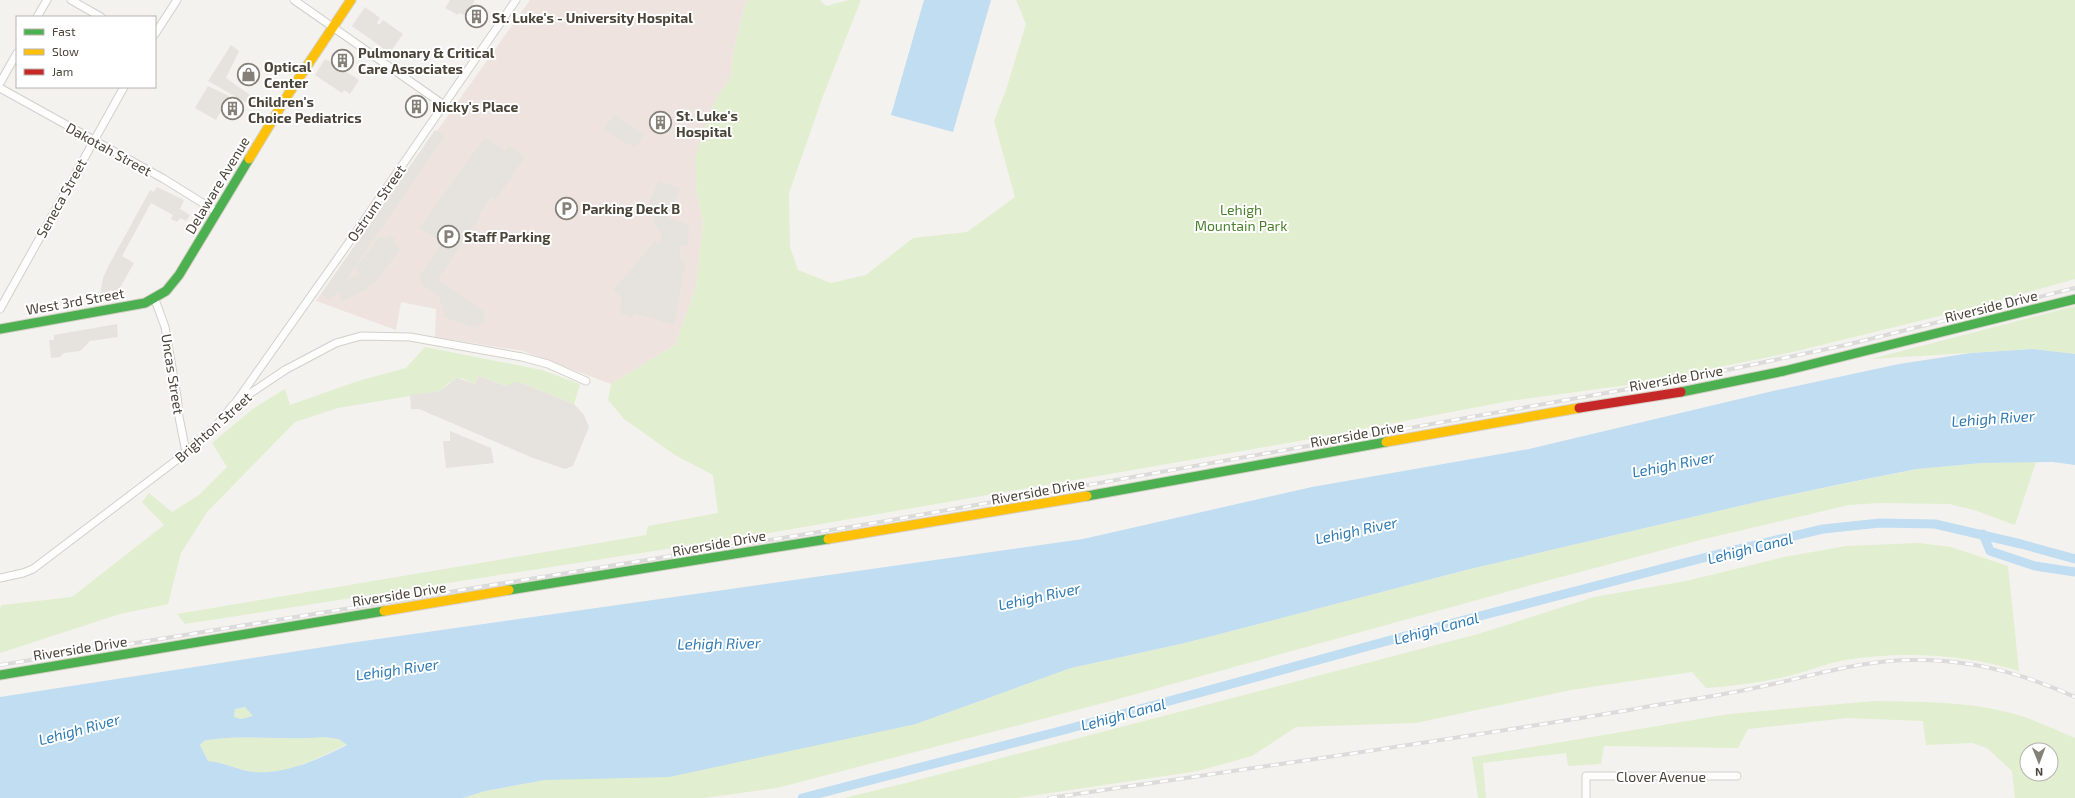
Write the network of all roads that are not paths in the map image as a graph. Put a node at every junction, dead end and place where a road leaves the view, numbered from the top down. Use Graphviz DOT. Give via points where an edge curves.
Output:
graph roads {
  1 [pos="47,0"];
  2 [pos="72,0"];
  3 [pos="177,0"];
  4 [pos="294,0"];
  5 [pos="351,0"];
  6 [pos="516,0"];
  7 [pos="38,16"];
  8 [pos="99,16"];
  9 [pos="333,26"];
  10 [pos="156,32"];
  11 [pos="16,55"];
  12 [pos="0,83"];
  13 [pos="0,88"];
  14 [pos="123,88"];
  15 [pos="444,105"];
  16 [pos="94,140"];
  17 [pos="217,212"];
  18 [pos="154,298"];
  19 [pos="2075,299"];
  20 [pos="0,309"];
  21 [pos="0,329"];
  22 [pos="586,381"];
  23 [pos="234,405"];
  24 [pos="186,452"];
  25 [pos="0,578"];
  26 [pos="0,675"];
  27 [pos="1737,776"];
  28 [pos="1586,798"];
  1 -- 7 [label="street"];
  2 -- 8 [label="street"];
  3 -- 10 [label="street"];
  4 -- 9 [label="street"];
  5 -- 9 [label="street, Delaware Avenue"];
  6 -- 15 [label="street, Ostrum Street"];
  9 -- 15 [label="street"];
  9 -- 17 [label="street, Delaware Avenue"];
  11 -- 12 [label="street"];
  13 -- 16 [label="street, Dakotah Street"];
  14 -- 16 [label="street, Seneca Street"];
  15 -- 23 [label="street, Ostrum Street"];
  16 -- 17 [label="street, Dakotah Street"];
  16 -- 20 [label="street, Seneca Street"];
  17 -- 18 [label="street, Delaware Avenue" via="179,275 166,291"];
  18 -- 21 [label="street, West 3rd Street" via="145,303"];
  18 -- 24 [label="street, Uncas Street" via="165,327"];
  19 -- 26 [label="street, Riverside Drive" via="1903,344 1691,390 993,513"];
  22 -- 23 [label="street, Brighton Street" via="548,364 522,357 410,337 378,335 348,339 325,348 266,381"];
  23 -- 24 [label="street, Brighton Street" via="216,426"];
  24 -- 25 [label="street, Brighton Street" via="33,569"];
  27 -- 28 [label="street, Clover Avenue" via="1586,776"];
}
